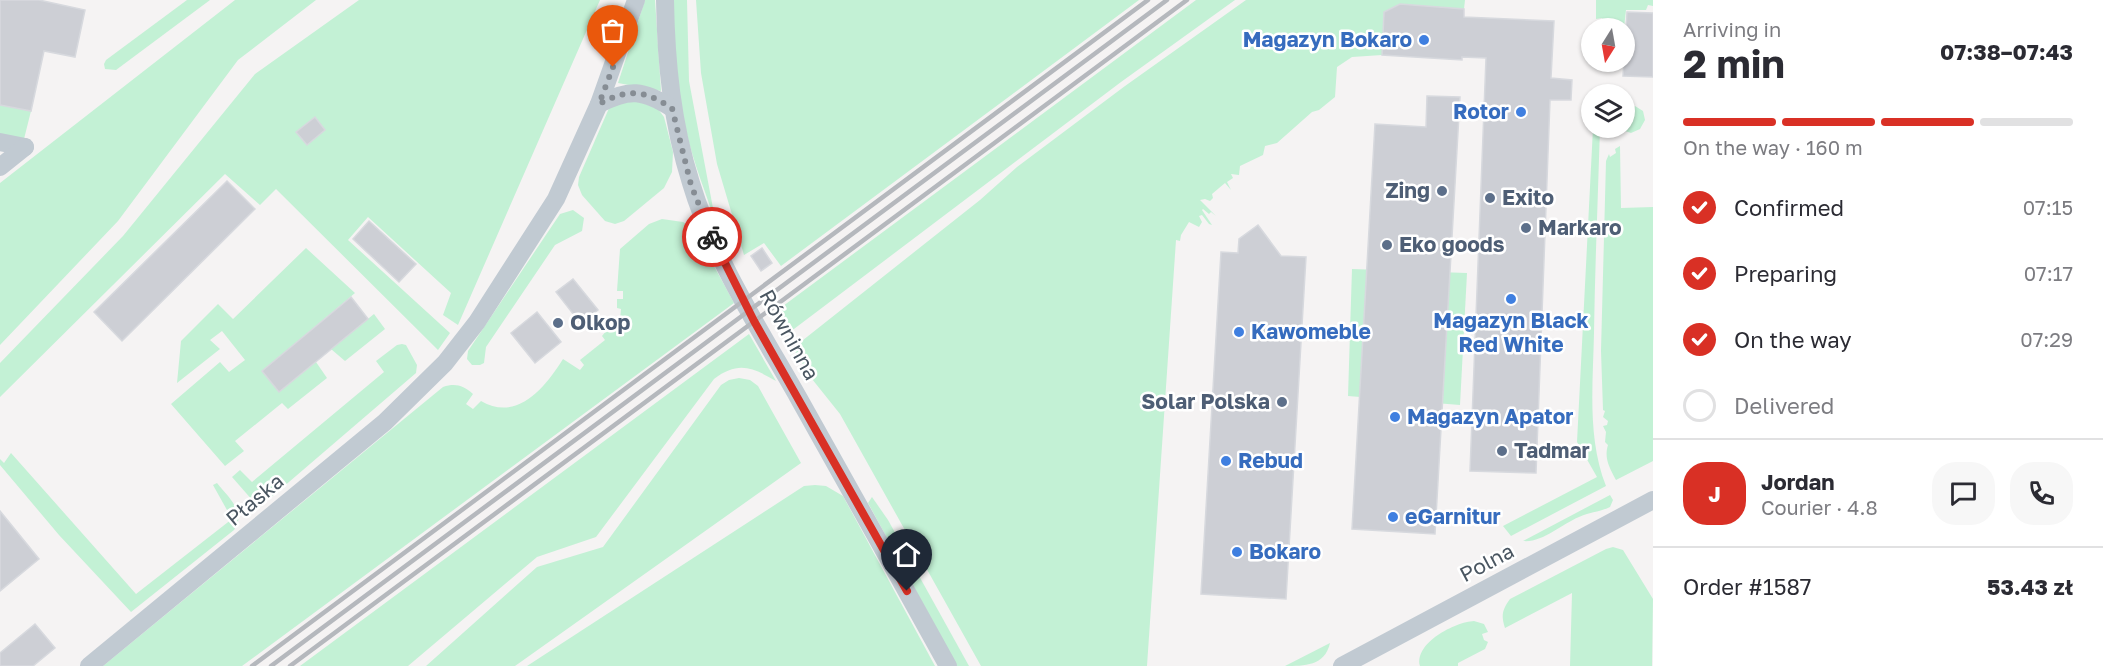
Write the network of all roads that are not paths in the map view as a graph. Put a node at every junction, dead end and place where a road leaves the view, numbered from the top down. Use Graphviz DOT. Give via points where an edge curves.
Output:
graph roads {
  1 [pos="636,0"];
  2 [pos="665,0"];
  3 [pos="599,104"];
  4 [pos="672,108"];
  5 [pos="0,142"];
  6 [pos="0,167"];
  7 [pos="1653,500"];
  8 [pos="89,666"];
  9 [pos="948,666"];
  10 [pos="1342,666"];
  1 -- 3 [label="street, Płaska"];
  2 -- 4 [label="street, Równinna"];
  3 -- 4 [label="street" via="620,93 637,93"];
  3 -- 8 [label="street, Płaska" via="556,200 477,322 445,363 385,422"];
  4 -- 9 [label="street, Równinna" via="691,185 708,230 754,321"];
  5 -- 6 [label="street" via="25,147"];
  7 -- 10 [label="street, Polna"];
}
